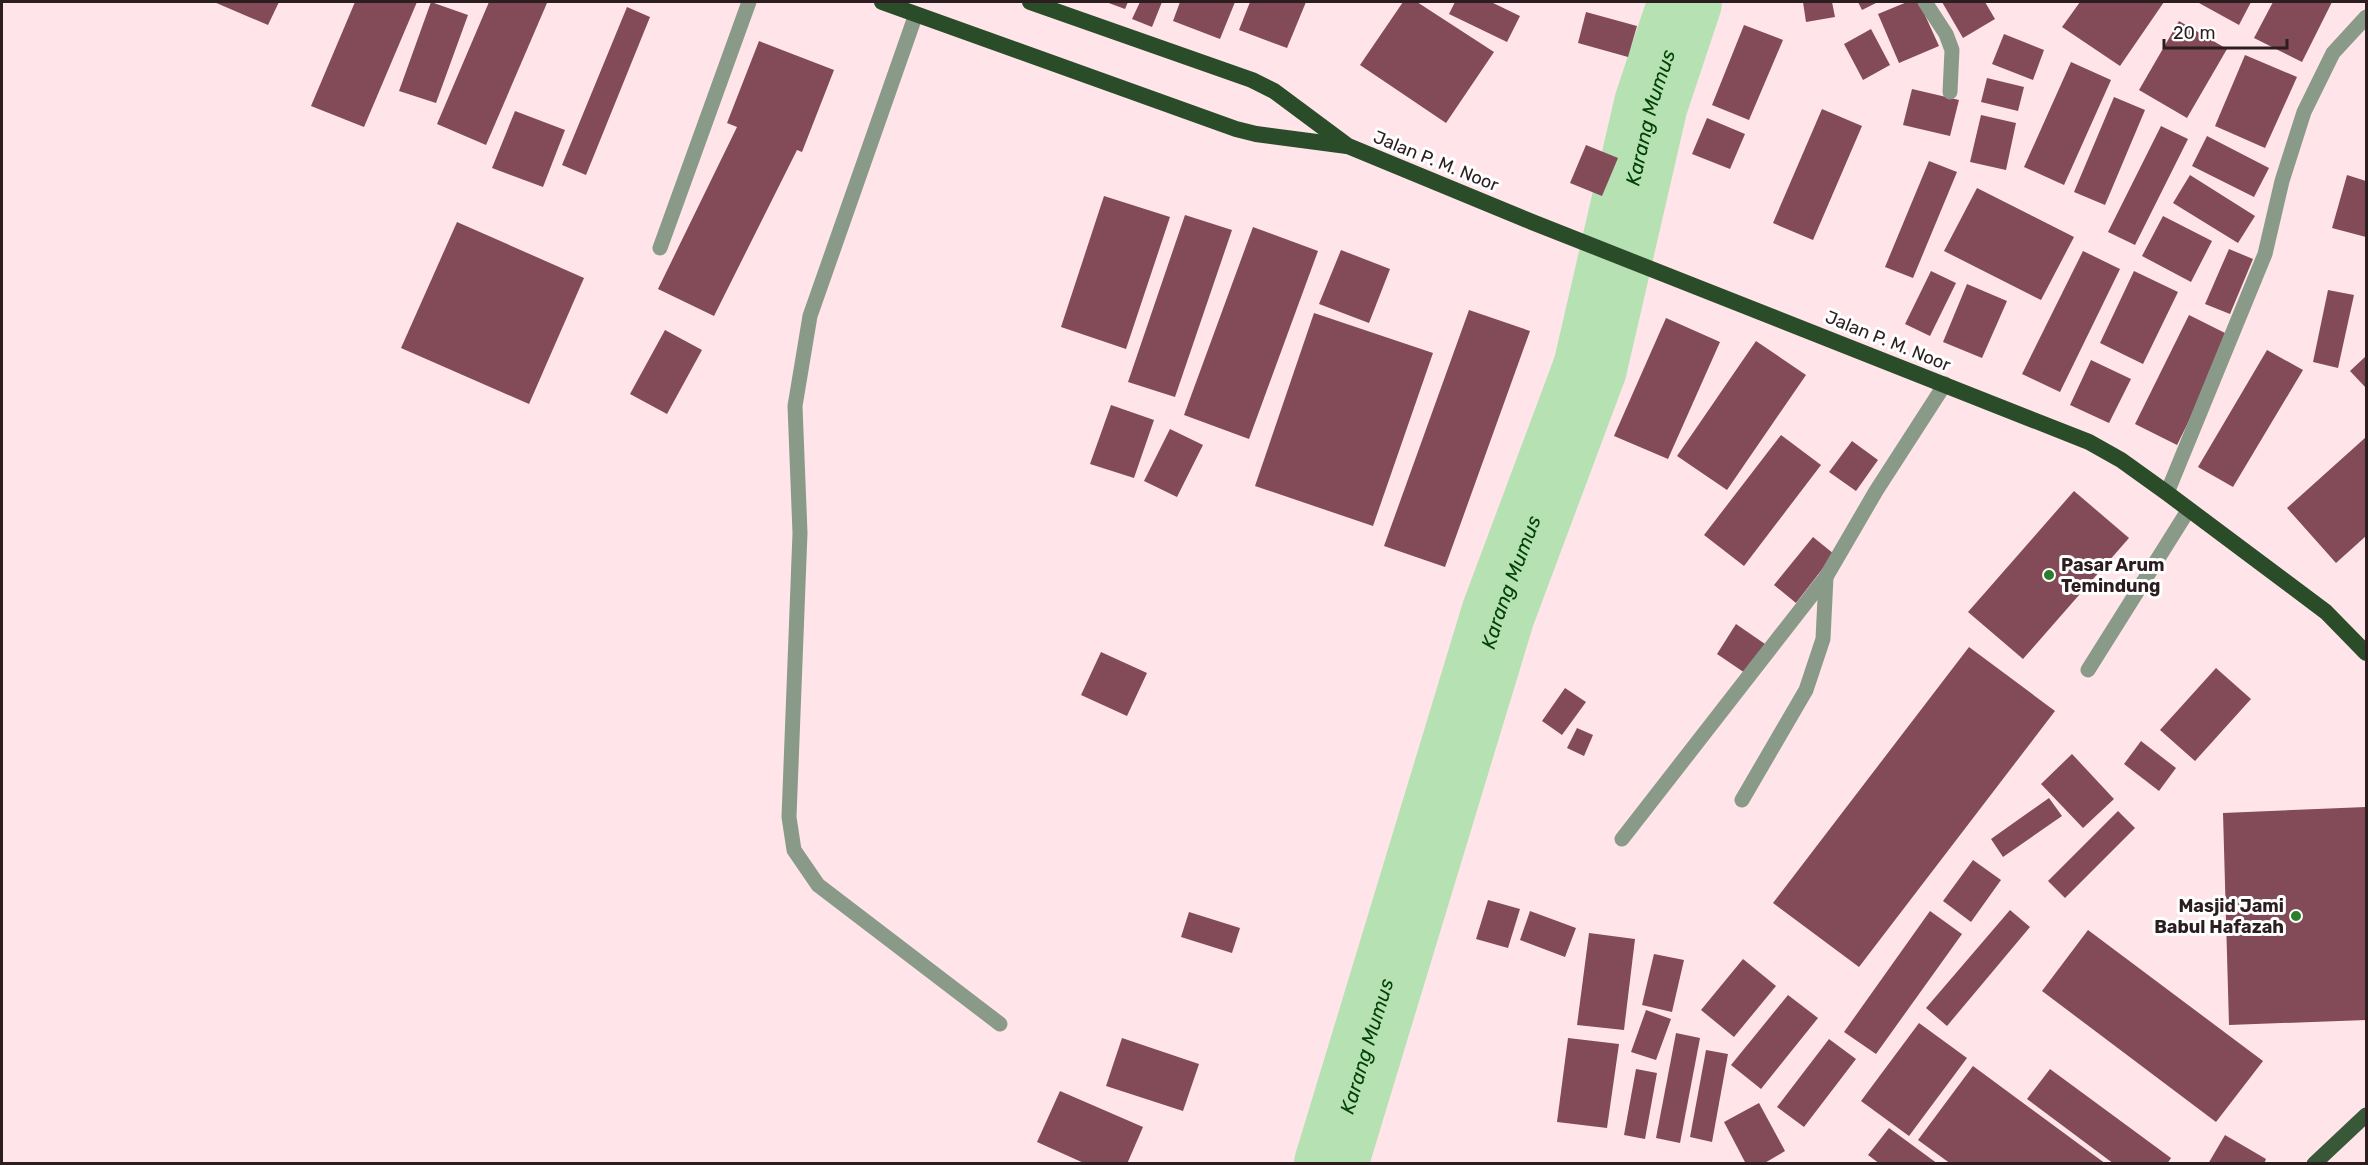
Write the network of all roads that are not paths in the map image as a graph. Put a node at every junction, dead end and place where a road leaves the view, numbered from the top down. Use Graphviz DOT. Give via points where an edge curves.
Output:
graph roads {
  1 [pos="749,2"];
  2 [pos="882,2"];
  3 [pos="1030,2"];
  4 [pos="1925,2"];
  5 [pos="916,14"];
  6 [pos="2367,17"];
  7 [pos="1950,92"];
  8 [pos="1347,146"];
  9 [pos="660,248"];
  10 [pos="1945,384"];
  11 [pos="2167,493"];
  12 [pos="2189,509"];
  13 [pos="1826,577"];
  14 [pos="2367,653"];
  15 [pos="2088,670"];
  16 [pos="1742,800"];
  17 [pos="1622,839"];
  18 [pos="1000,1024"];
  19 [pos="2367,1115"];
  20 [pos="2314,1164"];
  1 -- 9 [label="street"];
  2 -- 5 [label="highway, Jalan P. M. Noor"];
  3 -- 8 [label="highway, Jalan P. M. Noor" via="1252,80 1274,91"];
  4 -- 7 [label="street" via="1952,50"];
  5 -- 8 [label="highway, Jalan P. M. Noor" via="1236,129"];
  5 -- 18 [label="street" via="810,316 795,406 800,533 789,817 794,850 818,885"];
  6 -- 11 [label="street" via="2333,53 2304,112 2265,254"];
  8 -- 10 [label="highway, Jalan P. M. Noor"];
  10 -- 11 [label="highway, Jalan P. M. Noor" via="2089,442"];
  10 -- 13 [label="street"];
  11 -- 12 [label="highway, Jalan P. M. Noor"];
  12 -- 14 [label="highway, Jalan P. M. Noor" via="2326,612"];
  12 -- 15 [label="street"];
  13 -- 16 [label="street" via="1823,639 1806,690"];
  13 -- 17 [label="street"];
  19 -- 20 [label="main road"];
}
